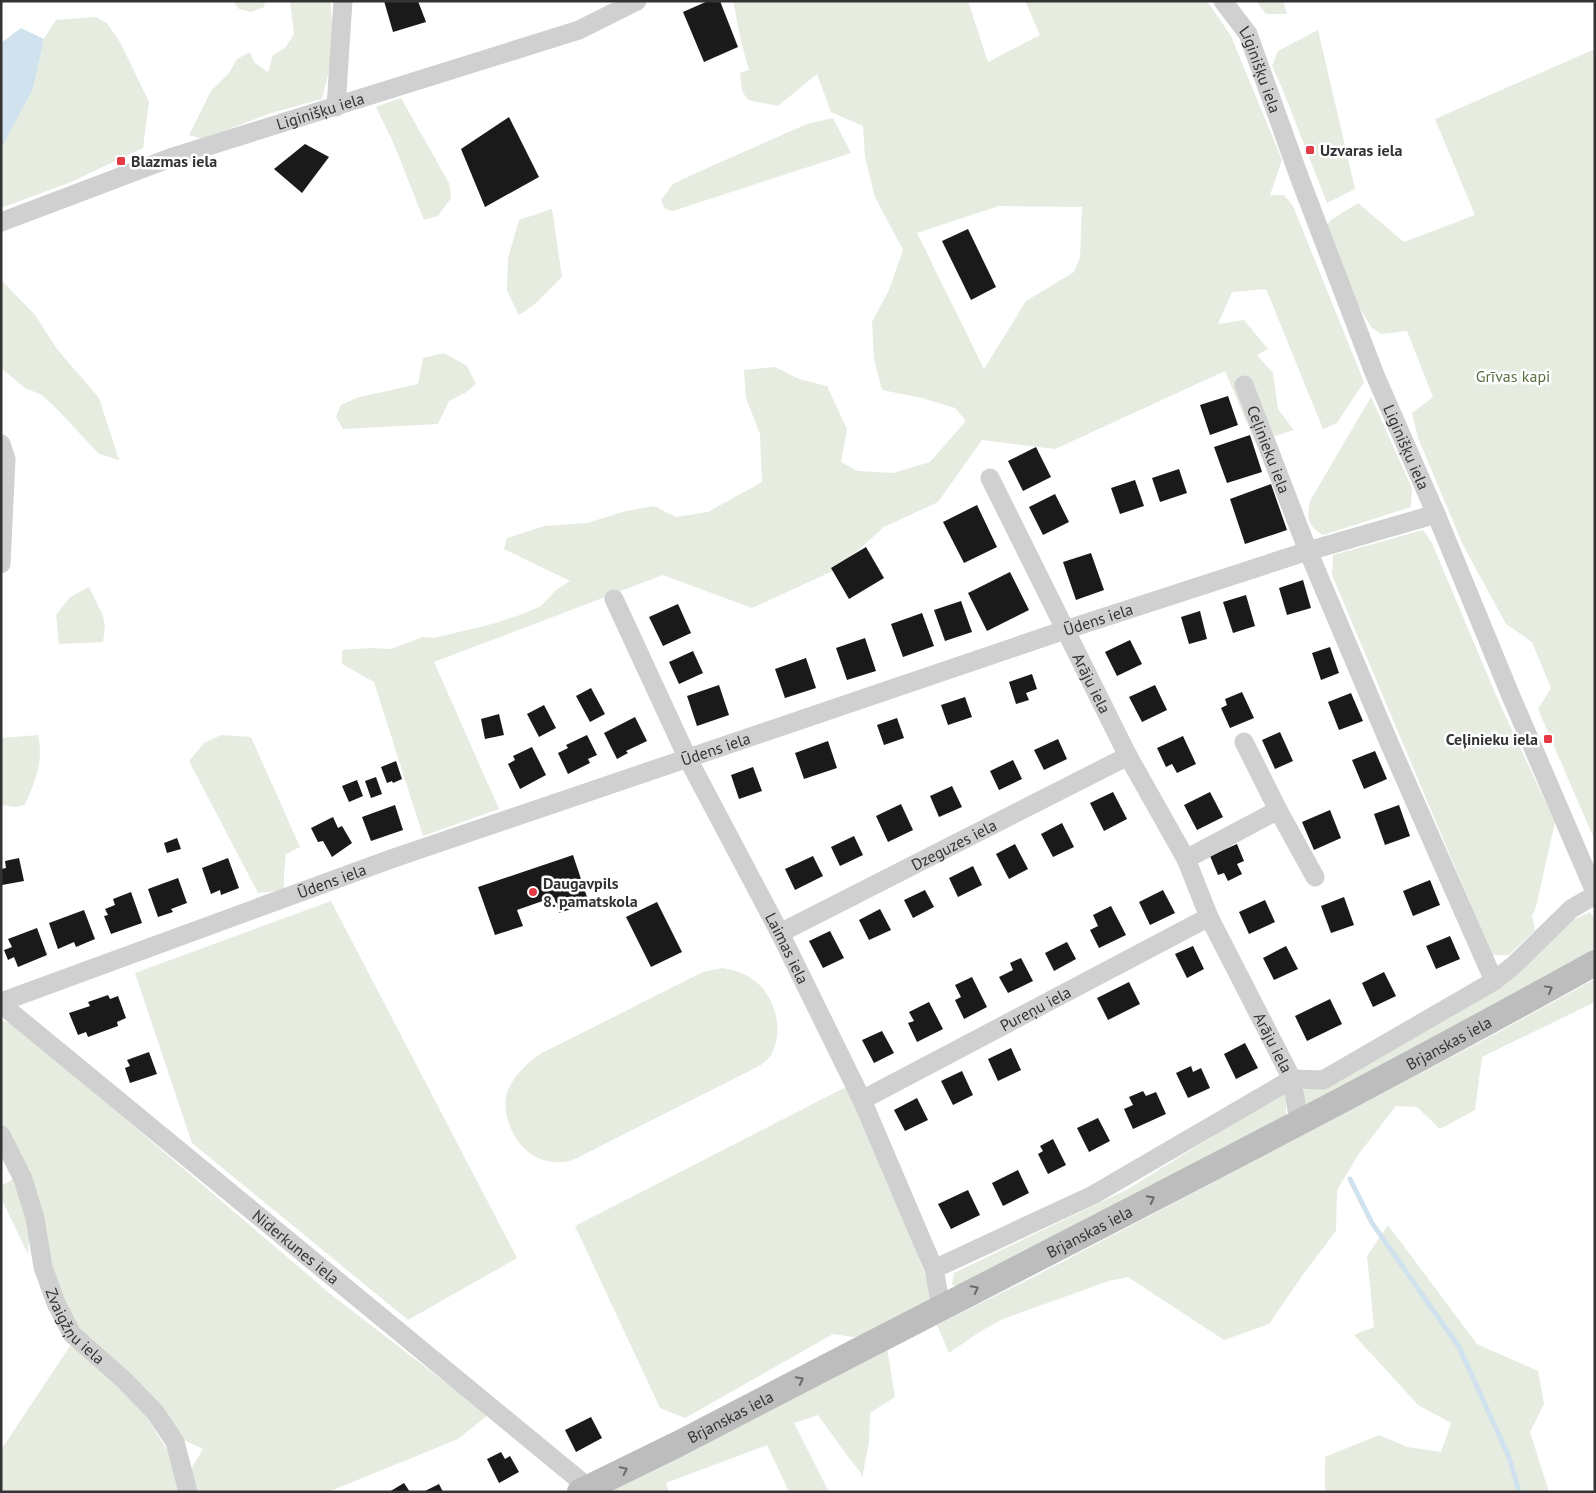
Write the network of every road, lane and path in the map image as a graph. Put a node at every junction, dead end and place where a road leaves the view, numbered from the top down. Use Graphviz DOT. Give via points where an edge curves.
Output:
graph roads {
  1 [pos="342,1"];
  2 [pos="637,1"];
  3 [pos="1223,1"];
  4 [pos="1236,1"];
  5 [pos="1248,34"];
  6 [pos="336,107"];
  7 [pos="1,222"];
  8 [pos="1244,385"];
  9 [pos="1,444"];
  10 [pos="990,478"];
  11 [pos="1436,514"];
  12 [pos="1308,551"];
  13 [pos="1,564"];
  14 [pos="614,599"];
  15 [pos="1065,630"];
  16 [pos="1244,742"];
  17 [pos="1128,756"];
  18 [pos="688,759"];
  19 [pos="1278,810"];
  20 [pos="1186,859"];
  21 [pos="1315,877"];
  22 [pos="1595,893"];
  23 [pos="1208,917"];
  24 [pos="780,933"];
  25 [pos="1595,963"];
  26 [pos="1494,981"];
  27 [pos="1,1003"];
  28 [pos="1292,1079"];
  29 [pos="862,1100"];
  30 [pos="1299,1123"];
  31 [pos="1,1135"];
  32 [pos="934,1269"];
  33 [pos="941,1307"];
  34 [pos="586,1490"];
  35 [pos="188,1492"];
  1 -- 6 [label="street"];
  2 -- 6 [label="street, Liginišķu iela" via="579,30"];
  3 -- 5 [label="street, Liginišķu iela"];
  4 -- 5 [label="street"];
  5 -- 11 [label="street, Liginišķu iela" via="1370,362"];
  6 -- 7 [label="street, Liginišķu iela" via="173,157"];
  8 -- 12 [label="street, Ceļinieku iela"];
  9 -- 13 [label="street" via="6,458"];
  10 -- 15 [label="street, Arāju iela"];
  11 -- 12 [label="street, Ūdens iela"];
  11 -- 22 [label="street, Liginišķu iela"];
  12 -- 15 [label="street, Ūdens iela"];
  12 -- 26 [label="street, Ceļinieku iela"];
  14 -- 18 [label="street, Laimas iela"];
  15 -- 17 [label="street, Arāju iela"];
  15 -- 18 [label="street, Ūdens iela"];
  16 -- 19 [label="street"];
  17 -- 20 [label="street, Arāju iela"];
  17 -- 24 [label="street, Dzeguzes iela"];
  18 -- 24 [label="street, Laimas iela"];
  18 -- 27 [label="street, Ūdens iela" via="391,859"];
  19 -- 20 [label="street"];
  19 -- 21 [label="street"];
  20 -- 23 [label="street, Arāju iela"];
  22 -- 26 [label="street" via="1571,909"];
  23 -- 28 [label="street, Arāju iela"];
  23 -- 29 [label="street, Pureņu iela"];
  24 -- 29 [label="street, Laimas iela"];
  30 -- 25 [label="main road, Brjanskas iela, one-way"];
  26 -- 28 [label="street" via="1323,1080"];
  27 -- 34 [label="street, Niderkunes iela"];
  28 -- 30 [label="street, Arāju iela"];
  28 -- 32 [label="street" via="1092,1195"];
  29 -- 32 [label="street, Laimas iela"];
  33 -- 30 [label="main road, Brjanskas iela, one-way"];
  31 -- 35 [label="street, Zvaigžņu iela" via="23,1179 35,1218 43,1267 72,1334 155,1412 175,1442"];
  32 -- 33 [label="street, Laimas iela"];
  34 -- 33 [label="main road, Brjanskas iela, one-way"];
}
